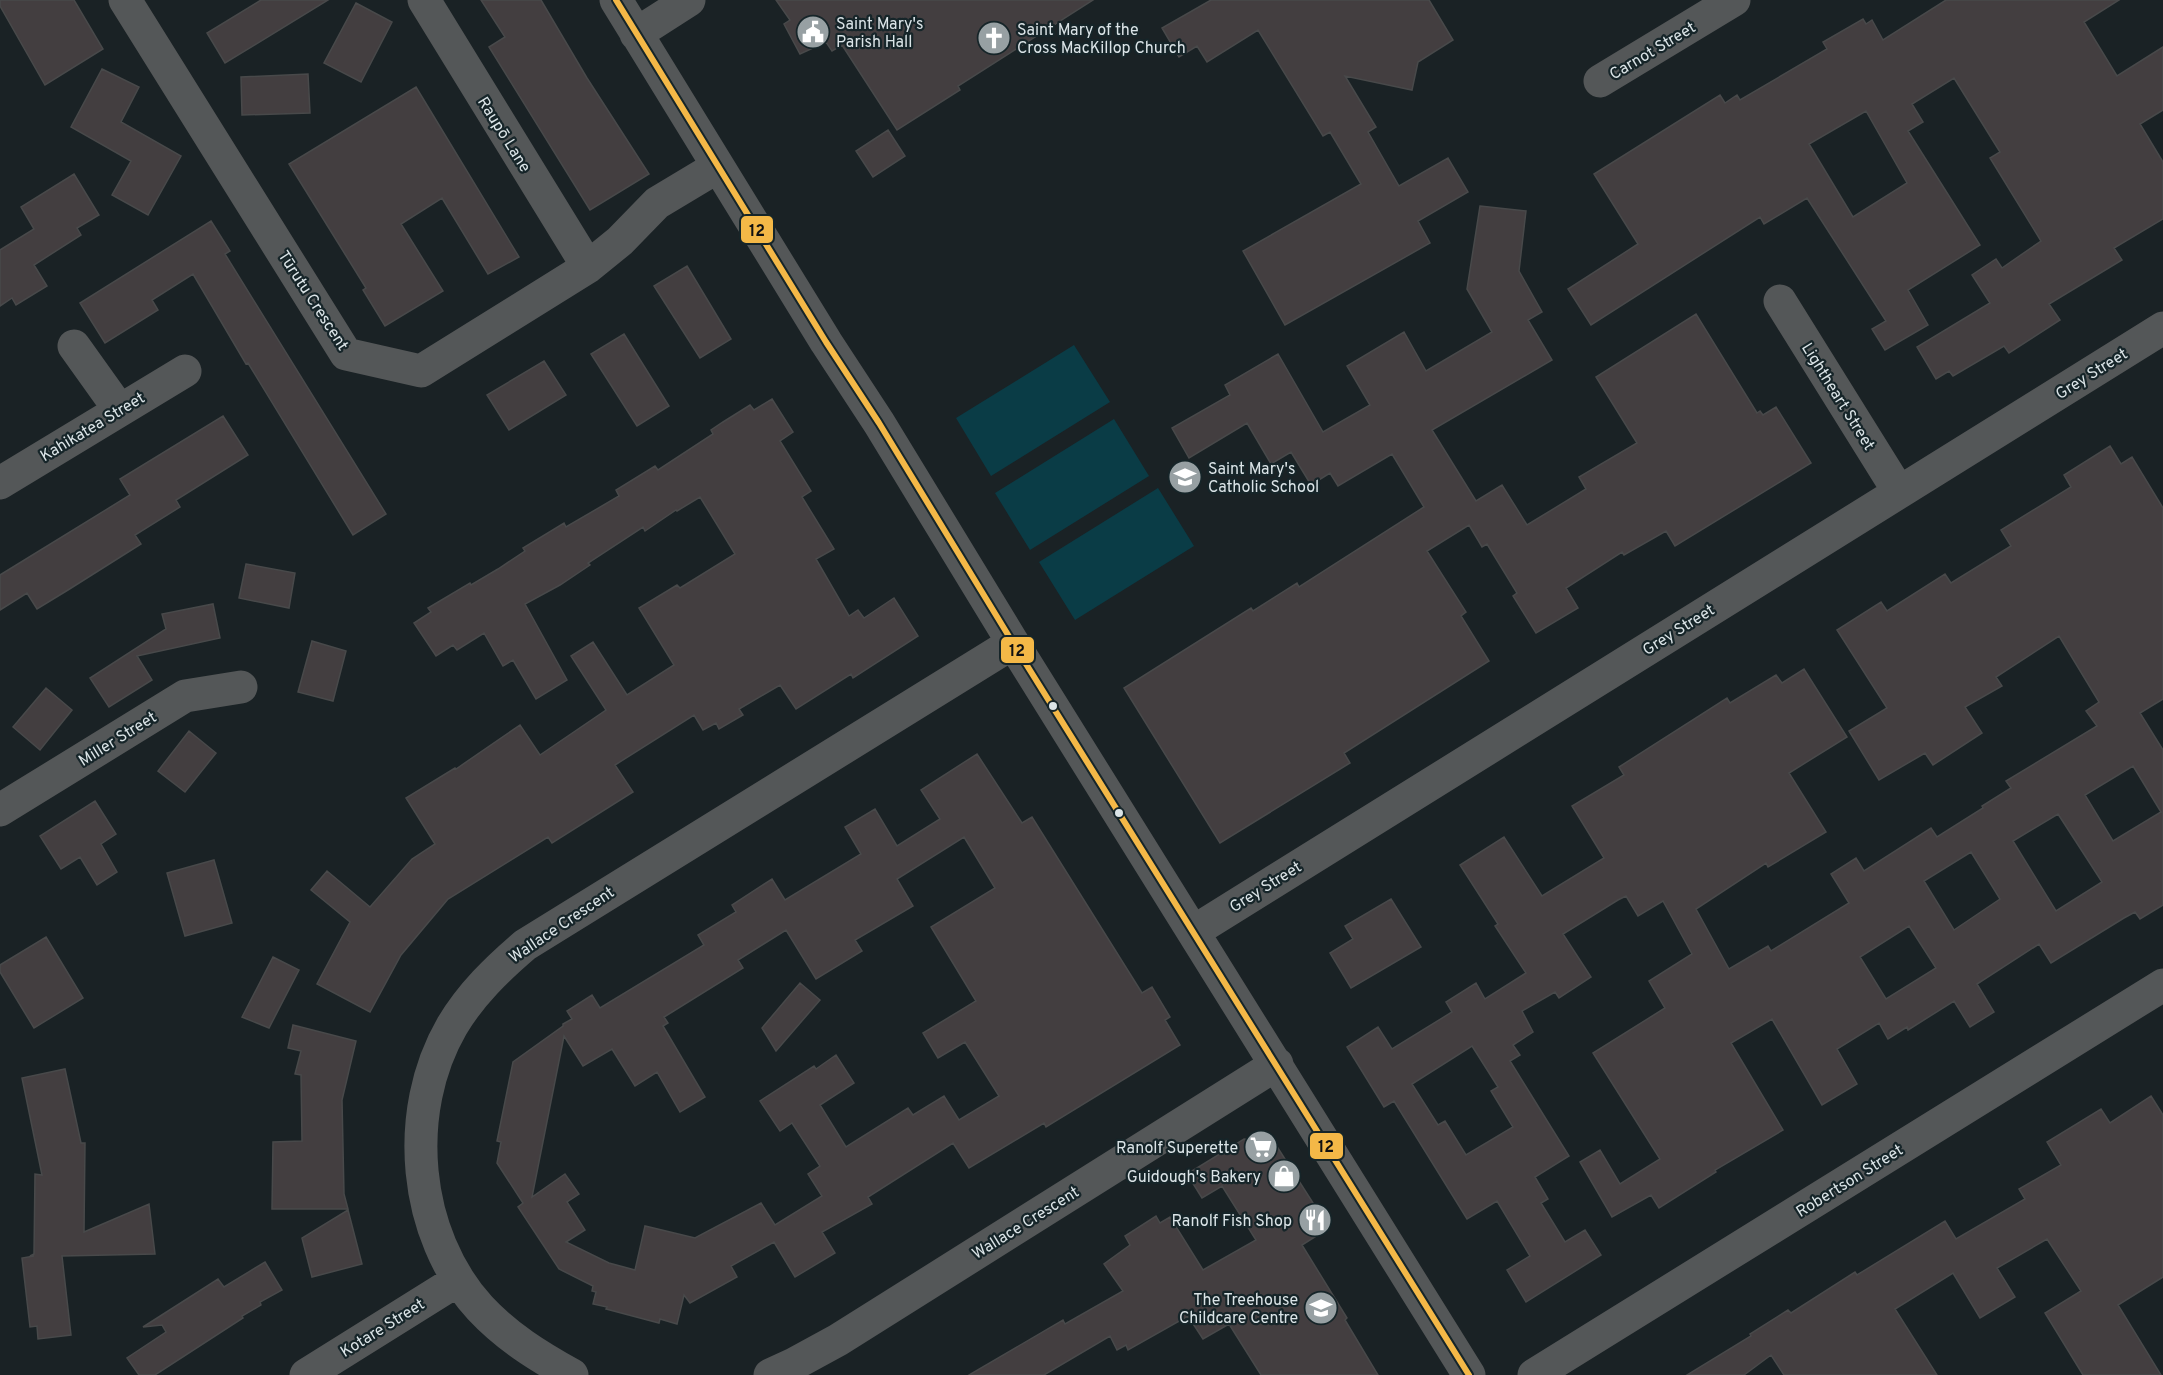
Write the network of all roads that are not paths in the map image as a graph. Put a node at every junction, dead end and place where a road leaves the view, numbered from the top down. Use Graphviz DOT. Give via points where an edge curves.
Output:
graph roads {
  1 [pos="125,0"];
  2 [pos="424,0"];
  3 [pos="615,0"];
  4 [pos="689,0"];
  5 [pos="1734,0"];
  6 [pos="636,34"];
  7 [pos="1600,81"];
  8 [pos="717,167"];
  9 [pos="588,267"];
  10 [pos="1780,301"];
  11 [pos="2163,328"];
  12 [pos="74,346"];
  13 [pos="185,371"];
  14 [pos="119,409"];
  15 [pos="0,483"];
  16 [pos="1899,492"];
  17 [pos="1012,643"];
  18 [pos="241,687"];
  19 [pos="0,810"];
  20 [pos="1193,932"];
  21 [pos="2163,985"];
  22 [pos="1276,1064"];
  23 [pos="458,1280"];
  24 [pos="306,1375"];
  25 [pos="572,1375"];
  26 [pos="770,1375"];
  27 [pos="1469,1375"];
  28 [pos="1534,1375"];
  1 -- 9 [label="street, Tūrutu Crescent" via="346,354 421,371"];
  2 -- 9 [label="street, Raupō Lane"];
  3 -- 6 [label="street"];
  4 -- 6 [label="street"];
  5 -- 7 [label="street, Carnot Street"];
  6 -- 8 [label="street"];
  8 -- 9 [label="street, Tūrutu Crescent" via="657,203"];
  8 -- 17 [label="street"];
  10 -- 16 [label="street, Lightheart Street"];
  11 -- 16 [label="street, Grey Street"];
  12 -- 14 [label="street"];
  13 -- 14 [label="street, Kahikatea Street"];
  14 -- 15 [label="street, Kahikatea Street"];
  16 -- 20 [label="street, Grey Street"];
  17 -- 20 [label="street"];
  17 -- 23 [label="street, Wallace Crescent" via="562,920 496,969 452,1027 428,1088 422,1123 421,1164 430,1215 440,1247"];
  18 -- 19 [label="street, Miller Street" via="185,696"];
  20 -- 22 [label="street"];
  21 -- 28 [label="street, Robertson Street"];
  22 -- 26 [label="street, Wallace Crescent" via="838,1340"];
  22 -- 27 [label="street"];
  23 -- 24 [label="street, Kotare Street"];
  23 -- 25 [label="street, Wallace Crescent" via="506,1334"];
}
